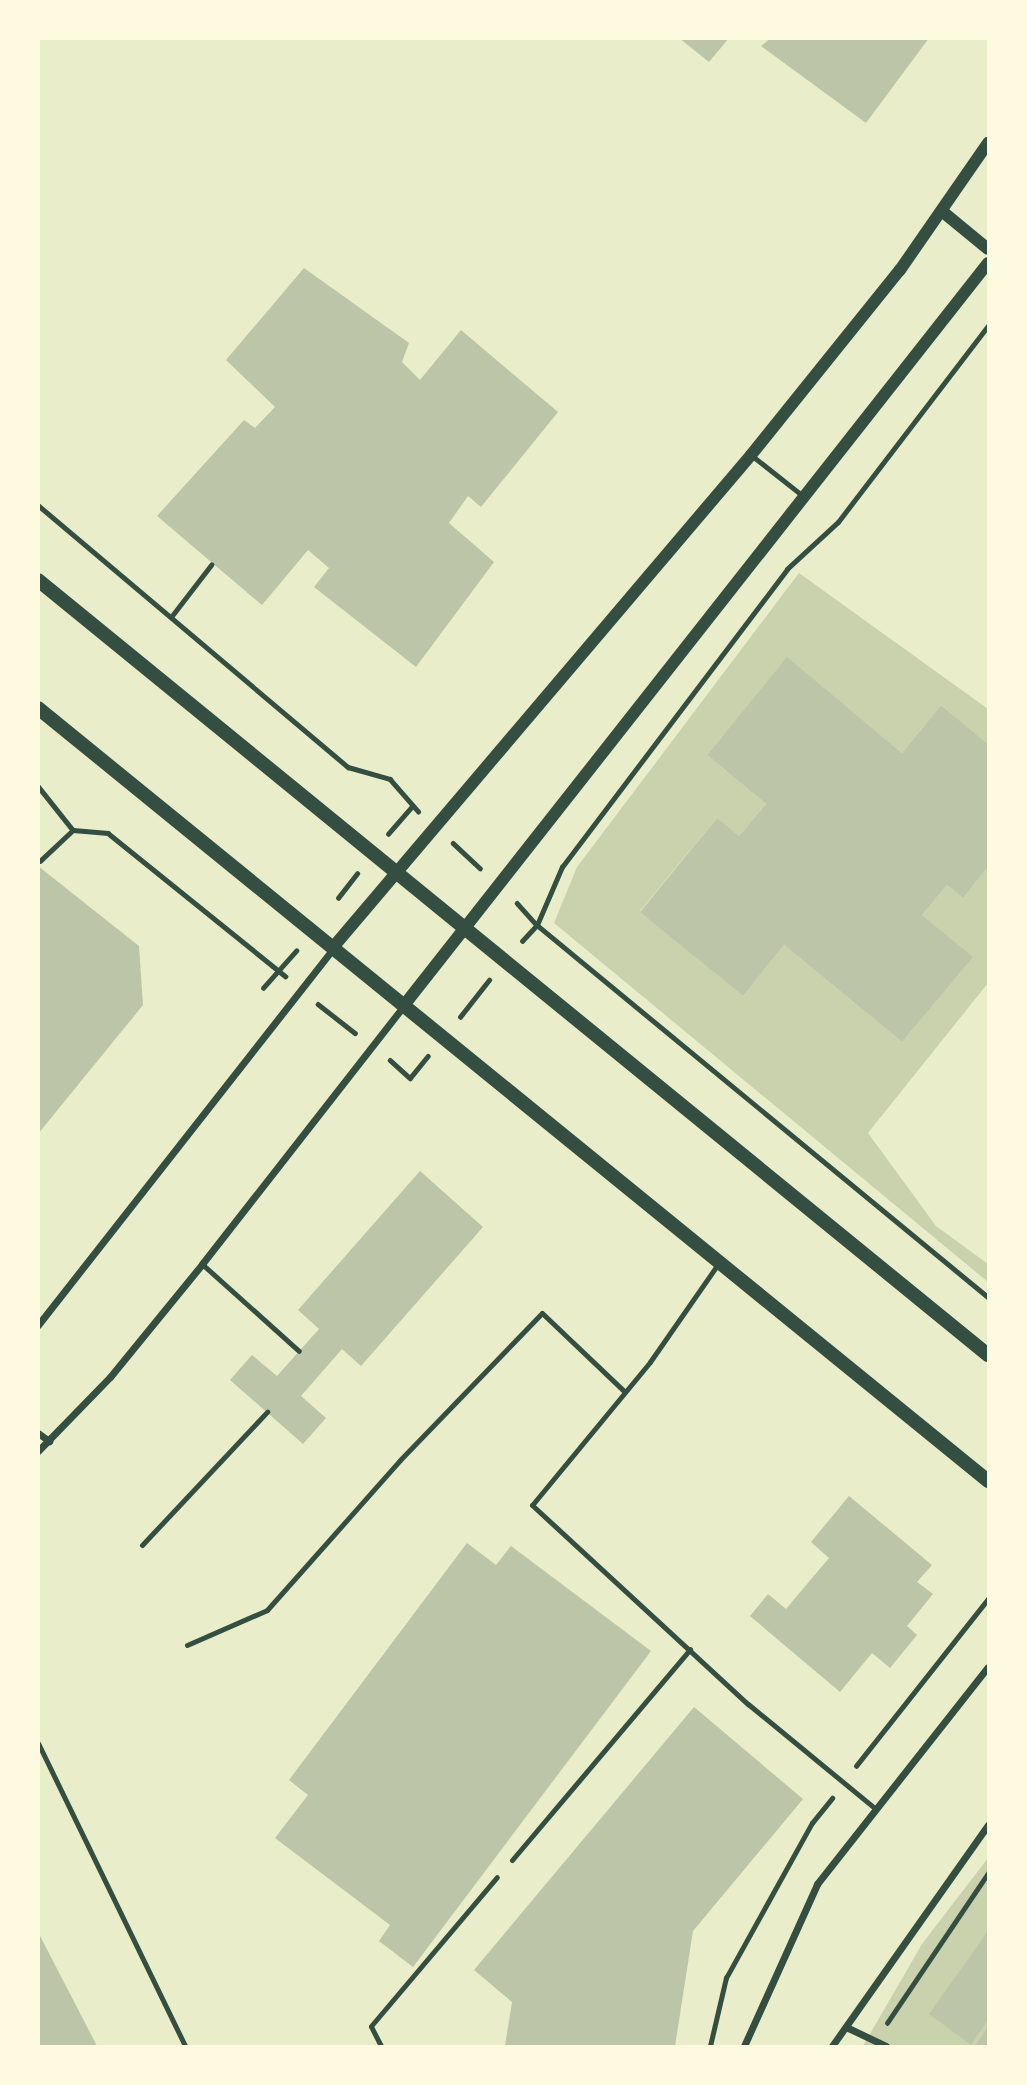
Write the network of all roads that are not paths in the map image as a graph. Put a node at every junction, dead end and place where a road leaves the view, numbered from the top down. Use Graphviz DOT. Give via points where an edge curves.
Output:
graph roads {
  1 [pos="989,143"];
  2 [pos="943,212"];
  3 [pos="989,249"];
  4 [pos="989,263"];
  5 [pos="751,455"];
  6 [pos="806,498"];
  7 [pos="38,580"];
  8 [pos="38,708"];
  9 [pos="397,871"];
  10 [pos="465,928"];
  11 [pos="335,945"];
  12 [pos="405,1004"];
  13 [pos="720,1262"];
  14 [pos="202,1264"];
  15 [pos="38,1325"];
  16 [pos="299,1351"];
  17 [pos="989,1355"];
  18 [pos="624,1391"];
  19 [pos="267,1412"];
  20 [pos="38,1433"];
  21 [pos="49,1441"];
  22 [pos="38,1451"];
  23 [pos="989,1481"];
  24 [pos="142,1545"];
  25 [pos="187,1646"];
  26 [pos="690,1649"];
  27 [pos="989,1667"];
  28 [pos="38,1743"];
  29 [pos="876,1809"];
  30 [pos="989,1825"];
  31 [pos="986,1836"];
  32 [pos="512,1860"];
  33 [pos="497,1877"];
  34 [pos="846,2027"];
  35 [pos="185,2046"];
  36 [pos="381,2046"];
  37 [pos="744,2046"];
  38 [pos="832,2046"];
  39 [pos="886,2046"];
  1 -- 2 [label="street"];
  2 -- 3 [label="street"];
  2 -- 5 [label="street"];
  4 -- 6 [label="street"];
  5 -- 6 [label="lane"];
  5 -- 9 [label="street"];
  6 -- 10 [label="street"];
  7 -- 9 [label="main road"];
  8 -- 11 [label="main road"];
  9 -- 10 [label="main road"];
  9 -- 11 [label="street"];
  10 -- 12 [label="street"];
  10 -- 17 [label="main road"];
  11 -- 12 [label="main road"];
  11 -- 15 [label="street"];
  12 -- 13 [label="main road"];
  12 -- 14 [label="street"];
  13 -- 18 [label="lane" via="650,1362"];
  13 -- 23 [label="main road"];
  14 -- 16 [label="lane"];
  14 -- 21 [label="street" via="110,1377"];
  18 -- 25 [label="lane" via="542,1313 400,1460 267,1610"];
  18 -- 26 [label="lane" via="532,1505"];
  19 -- 24 [label="lane"];
  20 -- 21 [label="street"];
  21 -- 22 [label="street"];
  26 -- 29 [label="lane"];
  26 -- 32 [label="lane"];
  27 -- 29 [label="street"];
  28 -- 35 [label="lane"];
  29 -- 37 [label="street" via="817,1884"];
  30 -- 31 [label="street"];
  31 -- 34 [label="street"];
  33 -- 36 [label="lane" via="371,2026"];
  34 -- 38 [label="street"];
  34 -- 39 [label="street"];
}
